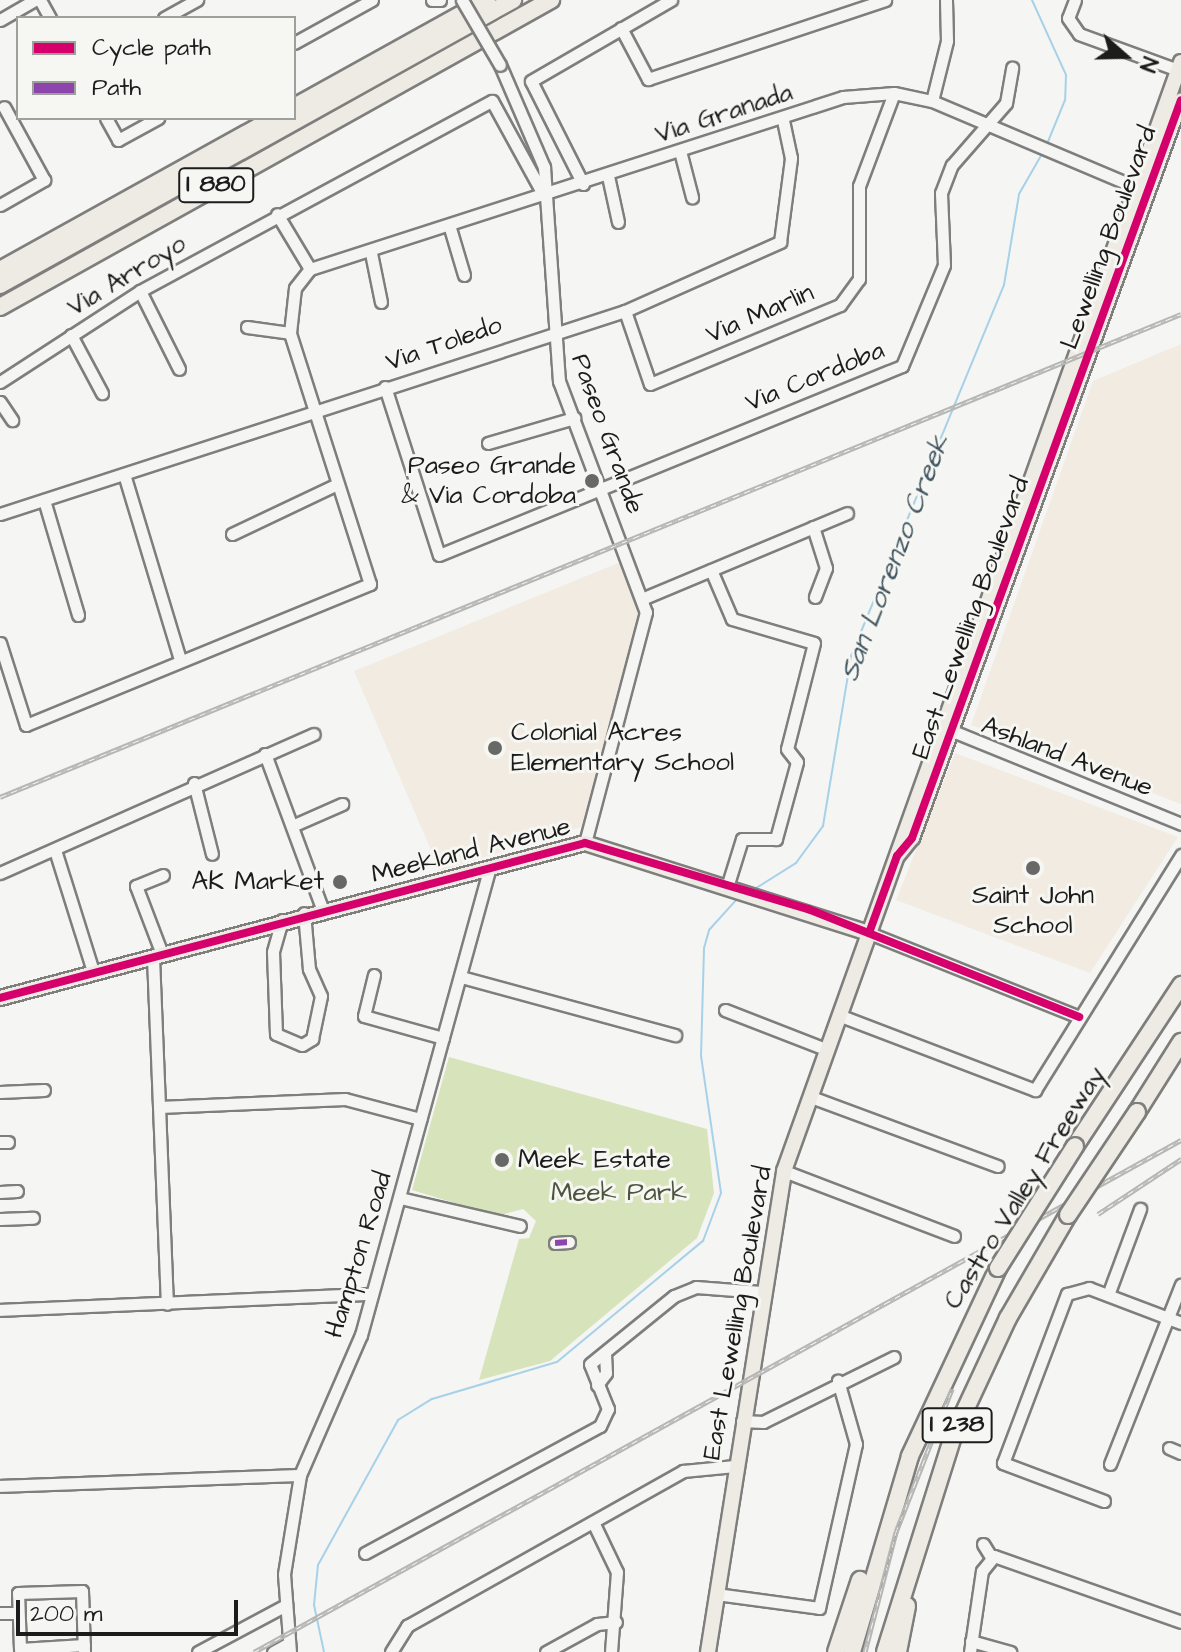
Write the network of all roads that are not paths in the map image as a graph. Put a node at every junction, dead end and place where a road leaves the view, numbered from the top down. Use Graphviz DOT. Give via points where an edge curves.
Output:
graph roads {
  1 [pos="37,0"];
  2 [pos="197,0"];
  3 [pos="372,0"];
  4 [pos="462,0"];
  5 [pos="487,0"];
  6 [pos="513,0"];
  7 [pos="551,0"];
  8 [pos="671,0"];
  9 [pos="885,0"];
  10 [pos="946,0"];
  11 [pos="1075,0"];
  12 [pos="168,16"];
  13 [pos="0,20"];
  14 [pos="621,28"];
  15 [pos="296,42"];
  16 [pos="1179,66"];
  17 [pos="1012,68"];
  18 [pos="894,93"];
  19 [pos="1181,100"];
  20 [pos="932,101"];
  21 [pos="296,106"];
  22 [pos="2,108"];
  23 [pos="107,120"];
  24 [pos="154,120"];
  25 [pos="270,120"];
  26 [pos="783,120"];
  27 [pos="985,126"];
  28 [pos="680,151"];
  29 [pos="608,176"];
  30 [pos="583,184"];
  31 [pos="1142,189"];
  32 [pos="545,196"];
  33 [pos="692,197"];
  34 [pos="0,205"];
  35 [pos="277,214"];
  36 [pos="618,222"];
  37 [pos="450,228"];
  38 [pos="371,253"];
  39 [pos="310,269"];
  40 [pos="0,270"];
  41 [pos="464,275"];
  42 [pos="0,285"];
  43 [pos="140,291"];
  44 [pos="381,302"];
  45 [pos="0,307"];
  46 [pos="625,311"];
  47 [pos="247,327"];
  48 [pos="551,332"];
  49 [pos="290,333"];
  50 [pos="71,335"];
  51 [pos="179,369"];
  52 [pos="0,382"];
  53 [pos="385,387"];
  54 [pos="1069,390"];
  55 [pos="102,393"];
  56 [pos="0,402"];
  57 [pos="314,409"];
  58 [pos="574,418"];
  59 [pos="12,420"];
  60 [pos="488,443"];
  61 [pos="124,474"];
  62 [pos="335,485"];
  63 [pos="601,489"];
  64 [pos="44,500"];
  65 [pos="847,513"];
  66 [pos="0,514"];
  67 [pos="813,527"];
  68 [pos="232,534"];
  69 [pos="711,570"];
  70 [pos="815,597"];
  71 [pos="644,598"];
  72 [pos="78,615"];
  73 [pos="0,643"];
  74 [pos="180,660"];
  75 [pos="946,729"];
  76 [pos="314,734"];
  77 [pos="265,754"];
  78 [pos="194,783"];
  79 [pos="342,804"];
  80 [pos="1181,824"];
  81 [pos="292,826"];
  82 [pos="585,843"];
  83 [pos="55,850"];
  84 [pos="212,854"];
  85 [pos="1181,855"];
  86 [pos="489,869"];
  87 [pos="0,873"];
  88 [pos="163,875"];
  89 [pos="733,885"];
  90 [pos="322,908"];
  91 [pos="304,913"];
  92 [pos="282,920"];
  93 [pos="869,933"];
  94 [pos="157,955"];
  95 [pos="93,971"];
  96 [pos="374,975"];
  97 [pos="461,977"];
  98 [pos="1181,985"];
  99 [pos="0,998"];
  100 [pos="725,1010"];
  101 [pos="841,1016"];
  102 [pos="1079,1017"];
  103 [pos="675,1035"];
  104 [pos="443,1038"];
  105 [pos="1181,1042"];
  106 [pos="828,1050"];
  107 [pos="44,1090"];
  108 [pos="0,1092"];
  109 [pos="811,1097"];
  110 [pos="159,1107"];
  111 [pos="420,1119"];
  112 [pos="998,1166"];
  113 [pos="784,1171"];
  114 [pos="17,1191"];
  115 [pos="0,1192"];
  116 [pos="400,1198"];
  117 [pos="1140,1209"];
  118 [pos="33,1218"];
  119 [pos="0,1219"];
  120 [pos="520,1226"];
  121 [pos="954,1236"];
  122 [pos="569,1242"];
  123 [pos="555,1243"];
  124 [pos="1181,1285"];
  125 [pos="761,1292"];
  126 [pos="372,1294"];
  127 [pos="1108,1295"];
  128 [pos="167,1304"];
  129 [pos="0,1310"];
  130 [pos="1168,1318"];
  131 [pos="1181,1323"];
  132 [pos="894,1357"];
  133 [pos="838,1381"];
  134 [pos="742,1421"];
  135 [pos="1110,1464"];
  136 [pos="735,1466"];
  137 [pos="300,1475"];
  138 [pos="0,1486"];
  139 [pos="1104,1501"];
  140 [pos="888,1517"];
  141 [pos="593,1522"];
  142 [pos="919,1527"];
  143 [pos="983,1544"];
  144 [pos="365,1553"];
  145 [pos="991,1557"];
  146 [pos="716,1594"];
  147 [pos="286,1605"];
  148 [pos="0,1613"];
  149 [pos="18,1613"];
  150 [pos="616,1622"];
  151 [pos="1181,1622"];
  152 [pos="970,1647"];
  153 [pos="84,1648"];
  154 [pos="290,1648"];
  155 [pos="198,1652"];
  156 [pos="273,1652"];
  157 [pos="391,1652"];
  158 [pos="546,1652"];
  159 [pos="611,1652"];
  160 [pos="708,1652"];
  161 [pos="836,1652"];
  162 [pos="852,1652"];
  163 [pos="885,1652"];
  164 [pos="898,1652"];
  165 [pos="1010,1652"];
  1 -- 13 [label="street"];
  2 -- 12 [label="street"];
  3 -- 15 [label="street"];
  4 -- 32 [label="street, Paseo Grande, bridge" via="538,142"];
  5 -- 21 [label="highway"];
  6 -- 42 [label="highway, I 880"];
  7 -- 45 [label="highway, I 880"];
  8 -- 14 [label="street"];
  9 -- 14 [label="street" via="648,79"];
  10 -- 20 [label="street" via="947,41"];
  11 -- 16 [label="street" via="1070,27"];
  14 -- 30 [label="street" via="531,81"];
  16 -- 31 [label="main road, Lewelling Boulevard"];
  17 -- 27 [label="street, Via Cordoba" via="1006,103"];
  18 -- 20 [label="street, Via Granada"];
  18 -- 26 [label="street, Via Granada" via="843,97"];
  18 -- 46 [label="street, Via Marlin" via="859,186 859,279 840,305 650,384"];
  19 -- 31 [label="main road, Lewelling Boulevard"];
  20 -- 27 [label="street, Via Granada"];
  22 -- 34 [label="street" via="44,180"];
  23 -- 24 [label="street" via="118,140"];
  25 -- 40 [label="highway, I 880"];
  26 -- 28 [label="street, Via Granada"];
  26 -- 46 [label="street, Via Toledo" via="791,158 780,242"];
  27 -- 31 [label="street, Via Granada" via="1051,157"];
  27 -- 63 [label="street, Via Cordoba" via="952,165 941,193 944,265 902,366"];
  28 -- 29 [label="street, Via Granada"];
  28 -- 33 [label="street"];
  29 -- 30 [label="street, Via Granada"];
  29 -- 36 [label="street"];
  30 -- 32 [label="street, Via Granada"];
  31 -- 54 [label="main road, Lewelling Boulevard"];
  32 -- 35 [label="street, Via Arroyo" via="492,101"];
  32 -- 37 [label="street, Via Granada"];
  32 -- 48 [label="street, Paseo Grande"];
  35 -- 39 [label="street"];
  35 -- 43 [label="street, Via Arroyo"];
  37 -- 38 [label="street, Via Granada"];
  37 -- 41 [label="street"];
  38 -- 39 [label="street, Via Granada"];
  38 -- 44 [label="street"];
  39 -- 49 [label="street" via="289,309"];
  43 -- 50 [label="street, Via Arroyo"];
  43 -- 51 [label="street"];
  46 -- 48 [label="street, Via Toledo"];
  47 -- 49 [label="street"];
  48 -- 53 [label="street, Via Toledo"];
  48 -- 58 [label="street, Paseo Grande"];
  49 -- 57 [label="street"];
  50 -- 52 [label="street, Via Arroyo"];
  50 -- 55 [label="street"];
  53 -- 57 [label="street, Via Toledo"];
  53 -- 63 [label="street, Via Cordoba" via="439,555"];
  54 -- 75 [label="main road, East Lewelling Boulevard"];
  56 -- 59 [label="street"];
  57 -- 61 [label="street, Via Toledo"];
  57 -- 62 [label="street"];
  58 -- 60 [label="street"];
  58 -- 63 [label="street, Paseo Grande"];
  61 -- 64 [label="street, Via Toledo"];
  61 -- 74 [label="street"];
  62 -- 68 [label="street" via="261,514"];
  62 -- 74 [label="street" via="370,584"];
  63 -- 71 [label="street, Paseo Grande"];
  64 -- 66 [label="street, Via Toledo"];
  64 -- 72 [label="street"];
  65 -- 67 [label="street"];
  67 -- 69 [label="street"];
  67 -- 70 [label="street" via="826,568"];
  69 -- 71 [label="street"];
  69 -- 89 [label="street" via="732,619 814,643 787,749 797,762 776,839 742,839"];
  71 -- 82 [label="street, Paseo Grande" via="645,627"];
  73 -- 74 [label="street" via="26,725"];
  75 -- 80 [label="street, Ashland Avenue"];
  75 -- 93 [label="main road, East Lewelling Boulevard"];
  76 -- 77 [label="street"];
  77 -- 78 [label="street"];
  77 -- 81 [label="street"];
  78 -- 83 [label="street"];
  78 -- 84 [label="street"];
  79 -- 81 [label="street"];
  81 -- 90 [label="street"];
  82 -- 86 [label="main road, Meekland Avenue"];
  82 -- 89 [label="main road, Meekland Avenue"];
  83 -- 87 [label="street"];
  83 -- 95 [label="street"];
  85 -- 102 [label="street"];
  86 -- 90 [label="main road, Meekland Avenue"];
  86 -- 97 [label="street, Hampton Road"];
  88 -- 94 [label="street" via="136,886"];
  89 -- 93 [label="main road, Meekland Avenue"];
  90 -- 91 [label="main road, Meekland Avenue"];
  91 -- 92 [label="main road, Meekland Avenue"];
  91 -- 92 [label="street" via="309,969 321,996 312,1039 302,1045 276,1034 273,952"];
  92 -- 94 [label="main road, Meekland Avenue"];
  93 -- 101 [label="main road, East Lewelling Boulevard"];
  93 -- 102 [label="street, Meekland Avenue"];
  94 -- 95 [label="main road, Meekland Avenue"];
  94 -- 110 [label="street"];
  95 -- 99 [label="main road, Meekland Avenue"];
  96 -- 104 [label="street" via="364,1016"];
  97 -- 103 [label="street"];
  97 -- 104 [label="street, Hampton Road"];
  98 -- 140 [label="highway, Castro Valley Freeway / I 238, bridge" via="998,1268 935,1395"];
  100 -- 106 [label="street"];
  101 -- 102 [label="street" via="1035,1090"];
  101 -- 106 [label="main road, East Lewelling Boulevard"];
  104 -- 111 [label="street, Hampton Road"];
  105 -- 142 [label="highway, Castro Valley Freeway / I 238, bridge" via="1068,1215 979,1376"];
  106 -- 109 [label="main road, East Lewelling Boulevard"];
  107 -- 108 [label="street"];
  109 -- 112 [label="street"];
  109 -- 113 [label="main road, East Lewelling Boulevard"];
  110 -- 111 [label="street" via="345,1099"];
  110 -- 128 [label="street"];
  111 -- 116 [label="street, Hampton Road"];
  113 -- 121 [label="street"];
  113 -- 125 [label="main road, East Lewelling Boulevard"];
  114 -- 115 [label="street"];
  116 -- 120 [label="street"];
  116 -- 126 [label="street, Hampton Road"];
  117 -- 127 [label="street"];
  118 -- 119 [label="street"];
  122 -- 123 [label="street"];
  124 -- 130 [label="street"];
  125 -- 134 [label="main road, East Lewelling Boulevard"];
  125 -- 144 [label="street" via="696,1287 674,1296 590,1364 609,1417"];
  126 -- 128 [label="street"];
  126 -- 137 [label="street, Hampton Road"];
  127 -- 130 [label="street"];
  127 -- 139 [label="street" via="1076,1287 1067,1294 1003,1463"];
  128 -- 129 [label="street"];
  130 -- 131 [label="street"];
  130 -- 135 [label="street"];
  132 -- 133 [label="street"];
  133 -- 134 [label="street" via="763,1422"];
  133 -- 146 [label="street" via="856,1444 819,1608"];
  134 -- 136 [label="main road, East Lewelling Boulevard"];
  136 -- 141 [label="street" via="683,1471"];
  136 -- 146 [label="main road, East Lewelling Boulevard"];
  137 -- 138 [label="street"];
  137 -- 147 [label="street, Hampton Road"];
  140 -- 161 [label="highway"];
  140 -- 162 [label="highway, Castro Valley Freeway / I 238"];
  141 -- 150 [label="street" via="617,1572"];
  141 -- 157 [label="street" via="407,1626"];
  142 -- 163 [label="highway, Castro Valley Freeway / I 238"];
  142 -- 164 [label="highway"];
  143 -- 145 [label="street"];
  145 -- 151 [label="street" via="1007,1556"];
  145 -- 152 [label="street" via="982,1571"];
  146 -- 160 [label="main road, East Lewelling Boulevard"];
  147 -- 154 [label="street, Hampton Road"];
  147 -- 155 [label="street"];
  148 -- 149 [label="street"];
  149 -- 153 [label="street" via="20,1649"];
  149 -- 153 [label="street" via="18,1593 82,1591"];
  150 -- 158 [label="street" via="597,1624"];
  150 -- 159 [label="street"];
  152 -- 165 [label="street"];
  154 -- 156 [label="street"];
}
